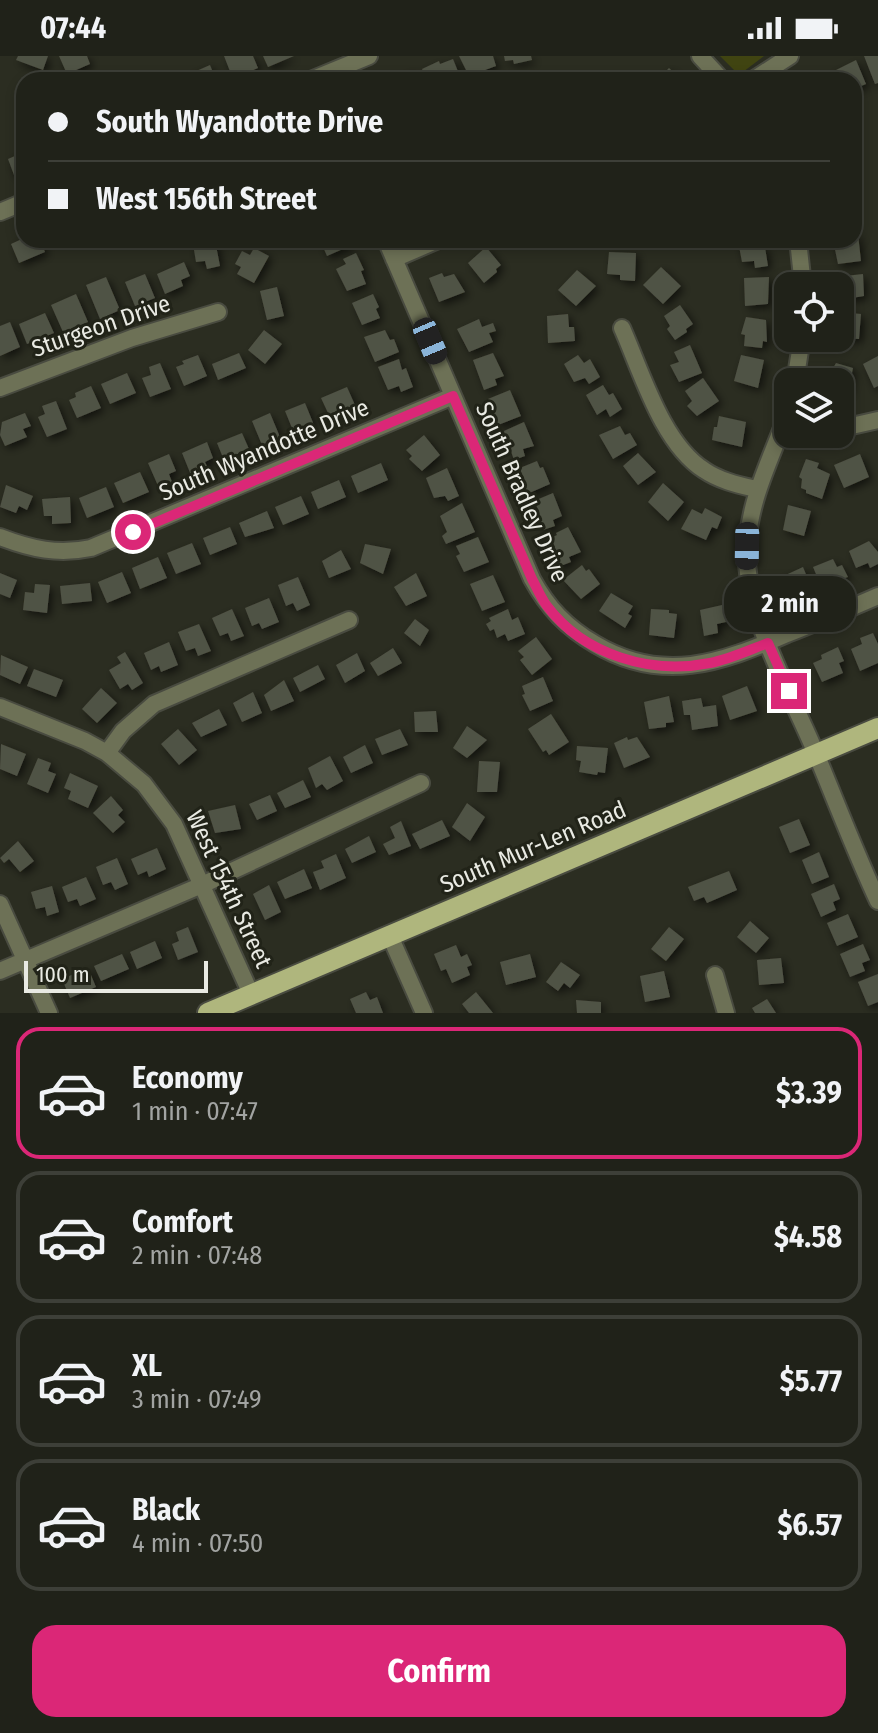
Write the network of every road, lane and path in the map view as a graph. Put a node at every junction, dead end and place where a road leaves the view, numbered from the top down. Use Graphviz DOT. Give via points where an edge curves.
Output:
graph roads {
  1 [pos="369,56"];
  2 [pos="700,56"];
  3 [pos="790,56"];
  4 [pos="331,72"];
  5 [pos="715,72"];
  6 [pos="765,72"];
  7 [pos="389,248"];
  8 [pos="419,248"];
  9 [pos="799,248"];
  10 [pos="394,259"];
  11 [pos="801,272"];
  12 [pos="218,312"];
  13 [pos="622,328"];
  14 [pos="0,388"];
  15 [pos="453,396"];
  16 [pos="878,420"];
  17 [pos="854,425"];
  18 [pos="774,446"];
  19 [pos="756,489"];
  20 [pos="0,537"];
  21 [pos="878,596"];
  22 [pos="349,620"];
  23 [pos="768,643"];
  24 [pos="0,707"];
  25 [pos="878,728"];
  26 [pos="107,753"];
  27 [pos="816,754"];
  28 [pos="421,783"];
  29 [pos="202,885"];
  30 [pos="878,901"];
  31 [pos="0,904"];
  32 [pos="390,936"];
  33 [pos="26,960"];
  34 [pos="0,971"];
  35 [pos="715,975"];
  36 [pos="251,994"];
  37 [pos="49,1013"];
  38 [pos="208,1013"];
  39 [pos="424,1013"];
  40 [pos="726,1013"];
  1 -- 4 [label="street"];
  2 -- 5 [label="street"];
  3 -- 6 [label="street"];
  7 -- 10 [label="street, South Bradley Drive"];
  8 -- 10 [label="street"];
  9 -- 11 [label="street"];
  10 -- 15 [label="street, South Bradley Drive"];
  12 -- 14 [label="street, Sturgeon Drive"];
  13 -- 19 [label="street" via="679,447 720,479"];
  15 -- 20 [label="street, South Wyandotte Drive" via="91,548 46,551"];
  15 -- 23 [label="street, South Bradley Drive" via="532,579 564,623 616,657 670,667 720,661"];
  16 -- 17 [label="street"];
  18 -- 19 [label="street"];
  19 -- 23 [label="street" via="747,569"];
  21 -- 23 [label="street, South Bradley Drive"];
  22 -- 26 [label="street" via="154,704"];
  23 -- 27 [label="street"];
  24 -- 26 [label="street, West 154th Street"];
  25 -- 27 [label="main road, South Mur-Len Road"];
  26 -- 29 [label="street, West 154th Street" via="162,806"];
  27 -- 30 [label="street"];
  27 -- 32 [label="main road, South Mur-Len Road"];
  28 -- 29 [label="street"];
  29 -- 33 [label="street"];
  29 -- 36 [label="street, West 154th Street"];
  31 -- 33 [label="street"];
  32 -- 36 [label="main road, South Mur-Len Road"];
  32 -- 39 [label="street"];
  33 -- 34 [label="street"];
  33 -- 37 [label="street"];
  35 -- 40 [label="street"];
  36 -- 38 [label="main road, South Mur-Len Road"];
}
